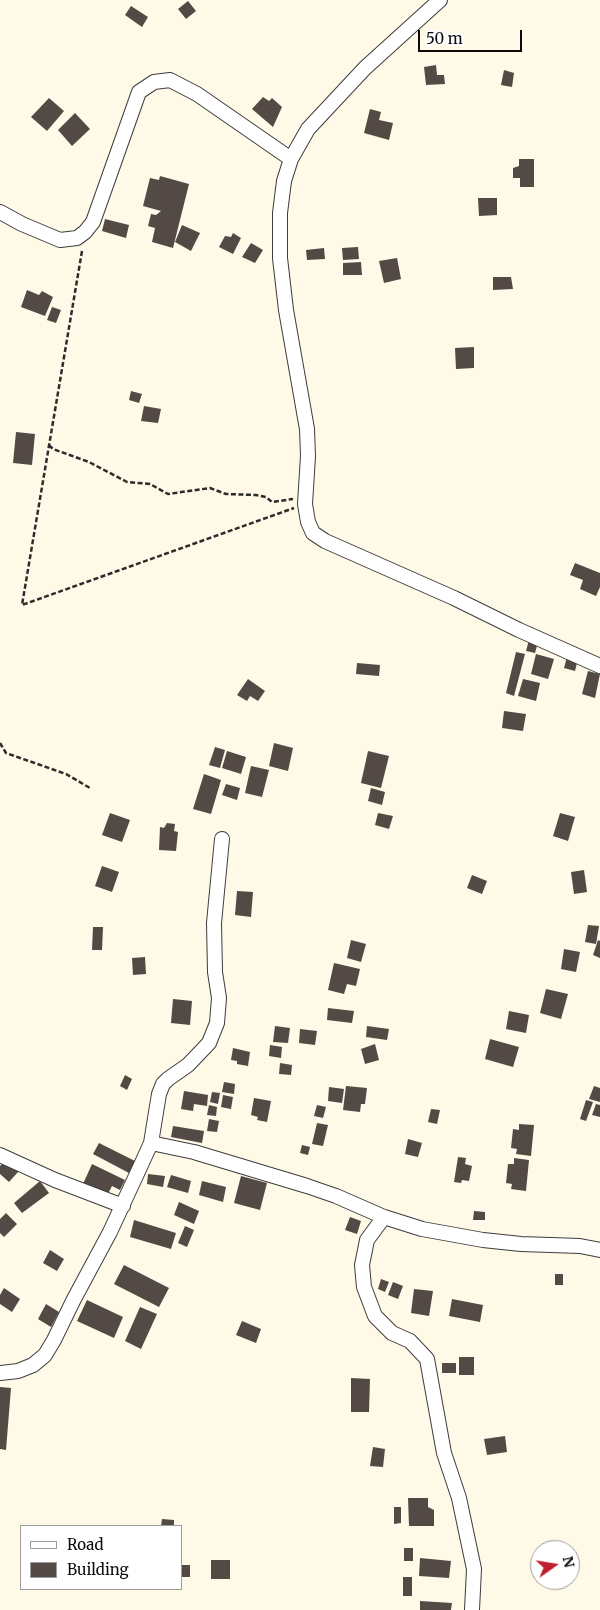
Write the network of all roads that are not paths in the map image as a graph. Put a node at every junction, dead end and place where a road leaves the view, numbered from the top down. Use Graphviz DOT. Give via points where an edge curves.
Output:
graph roads {
  1 [pos="440,0"];
  2 [pos="291,159"];
  3 [pos="0,212"];
  4 [pos="600,666"];
  5 [pos="222,838"];
  6 [pos="150,1143"];
  7 [pos="0,1155"];
  8 [pos="123,1206"];
  9 [pos="384,1217"];
  10 [pos="600,1250"];
  11 [pos="0,1373"];
  12 [pos="472,1610"];
  1 -- 2 [label="street" via="365,68 320,115"];
  2 -- 3 [label="street" via="197,94 170,80 154,82 139,92 93,222 85,232 77,238 60,240"];
  2 -- 4 [label="street" via="280,213 280,258 307,429 305,504 313,533"];
  5 -- 6 [label="street" via="214,923 219,998 217,1024 209,1043 164,1084 159,1094"];
  6 -- 8 [label="street"];
  6 -- 9 [label="street" via="194,1152 307,1186"];
  7 -- 8 [label="street"];
  8 -- 11 [label="street" via="45,1355 27,1368"];
  9 -- 10 [label="street" via="422,1229 483,1240"];
  9 -- 12 [label="street" via="367,1240 362,1265 364,1287 375,1316 392,1333 410,1341 427,1359 444,1453 460,1498 474,1568"];
}
